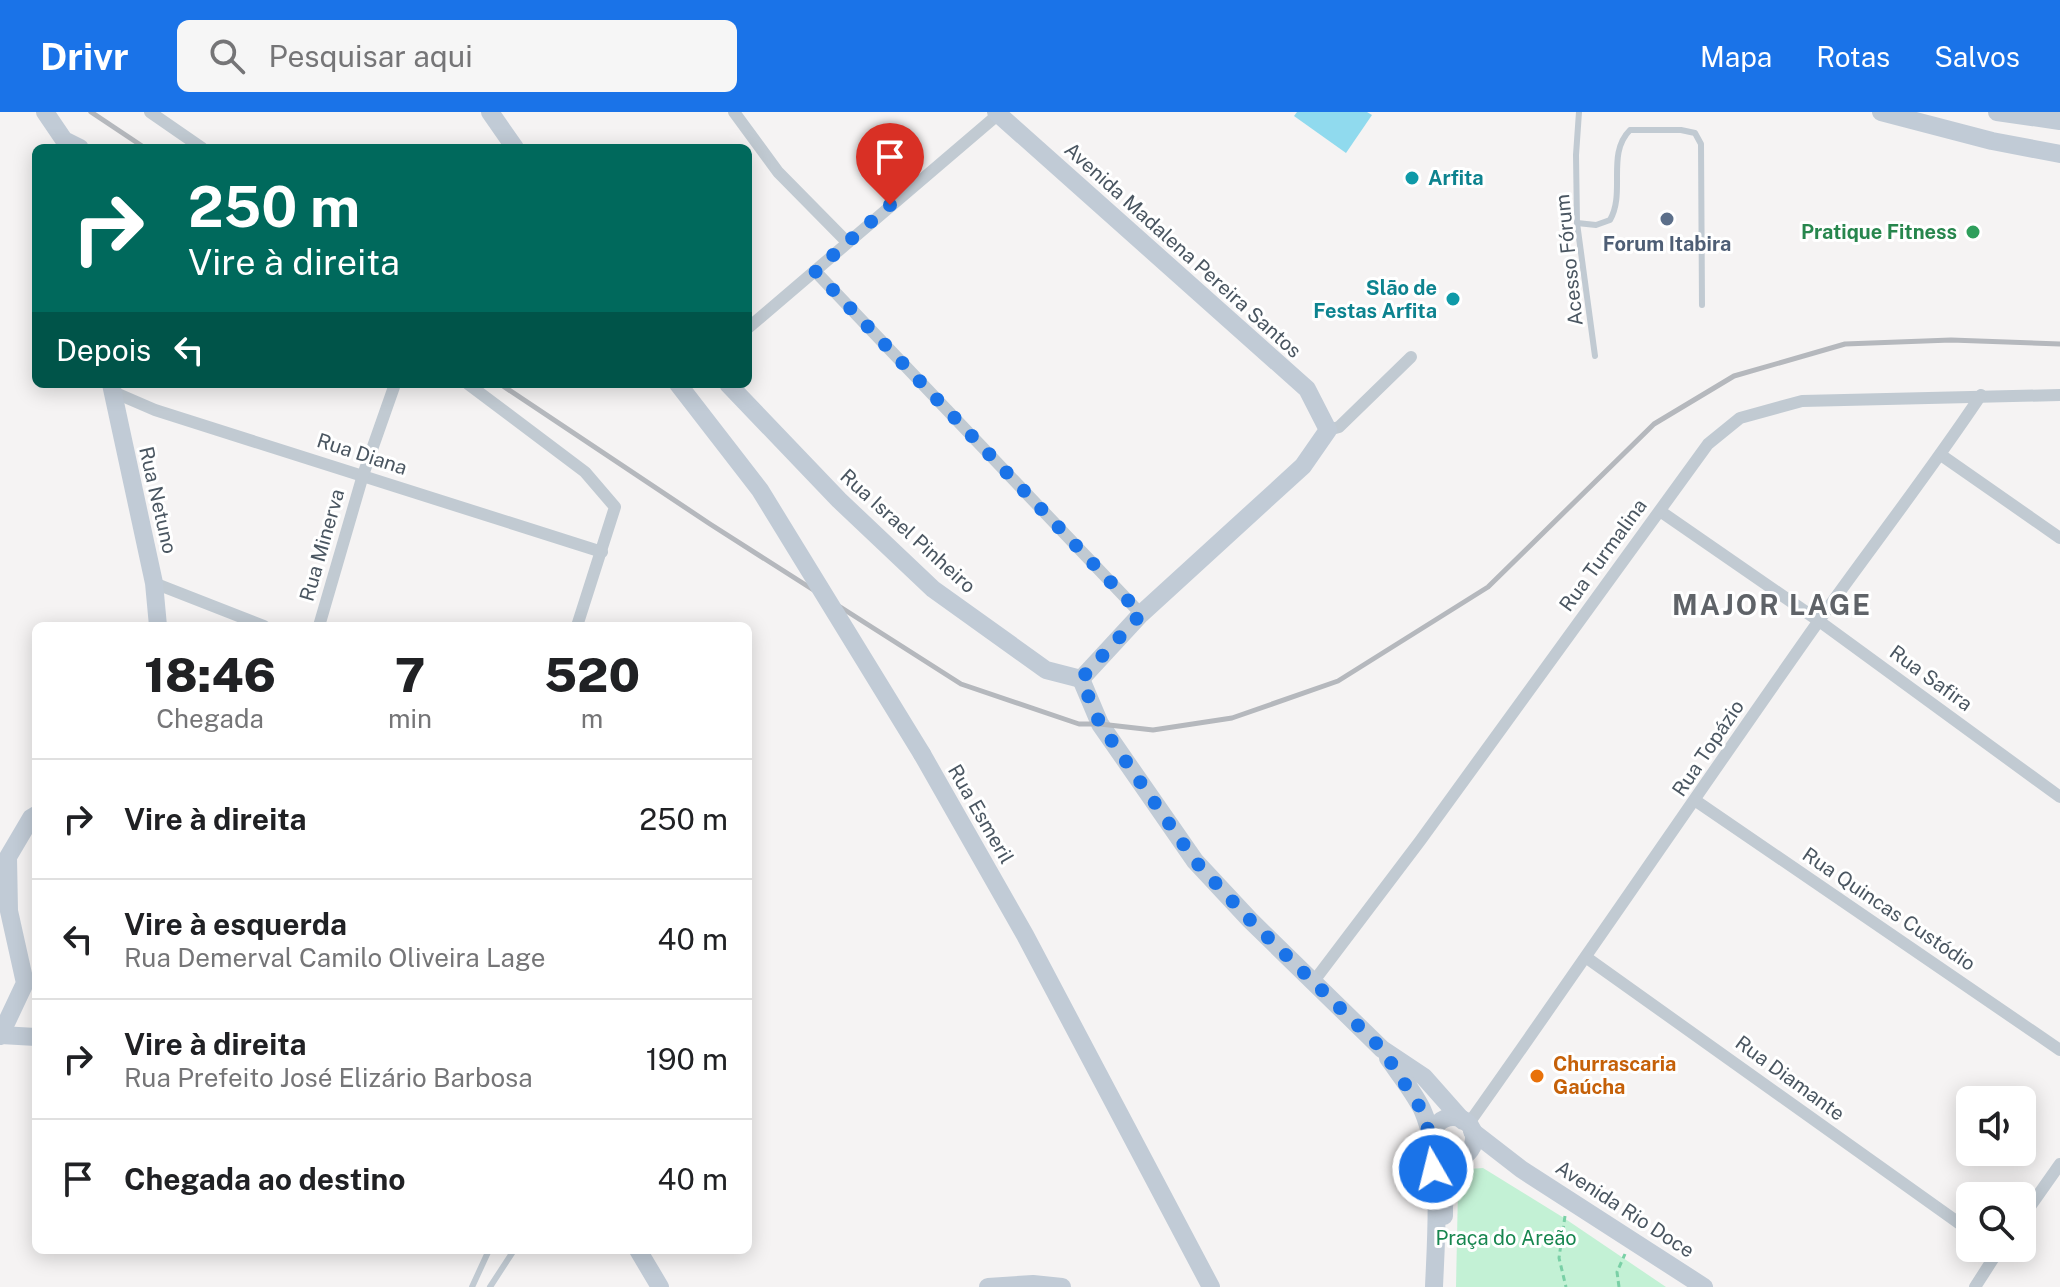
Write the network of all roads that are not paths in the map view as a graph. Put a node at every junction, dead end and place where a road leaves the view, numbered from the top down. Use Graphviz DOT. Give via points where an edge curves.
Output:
graph roads {
  1 [pos="45,112"];
  2 [pos="150,112"];
  3 [pos="490,112"];
  4 [pos="734,112"];
  5 [pos="1579,112"];
  6 [pos="1881,112"];
  7 [pos="1997,112"];
  8 [pos="998,113"];
  9 [pos="2060,121"];
  10 [pos="72,144"];
  11 [pos="196,144"];
  12 [pos="512,144"];
  13 [pos="2060,154"];
  14 [pos="1577,223"];
  15 [pos="847,242"];
  16 [pos="815,271"];
  17 [pos="1702,305"];
  18 [pos="752,325"];
  19 [pos="1595,356"];
  20 [pos="1411,357"];
  21 [pos="111,388"];
  22 [pos="113,388"];
  23 [pos="394,388"];
  24 [pos="473,388"];
  25 [pos="681,388"];
  26 [pos="732,388"];
  27 [pos="1977,395"];
  28 [pos="2060,395"];
  29 [pos="1328,430"];
  30 [pos="1941,455"];
  31 [pos="363,475"];
  32 [pos="1660,511"];
  33 [pos="2060,538"];
  34 [pos="602,552"];
  35 [pos="154,583"];
  36 [pos="1141,614"];
  37 [pos="1819,621"];
  38 [pos="158,622"];
  39 [pos="254,622"];
  40 [pos="320,622"];
  41 [pos="578,622"];
  42 [pos="1081,679"];
  43 [pos="2060,797"];
  44 [pos="1696,801"];
  45 [pos="32,817"];
  46 [pos="1587,958"];
  47 [pos="30,979"];
  48 [pos="1314,981"];
  49 [pos="0,1036"];
  50 [pos="32,1037"];
  51 [pos="1382,1049"];
  52 [pos="2060,1050"];
  53 [pos="1468,1125"];
  54 [pos="1432,1142"];
  55 [pos="1461,1157"];
  56 [pos="2060,1164"];
  57 [pos="1521,1169"];
  58 [pos="2036,1198"];
  59 [pos="1956,1221"];
  60 [pos="487,1254"];
  61 [pos="511,1254"];
  62 [pos="640,1254"];
  63 [pos="1989,1262"];
  64 [pos="472,1287"];
  65 [pos="490,1287"];
  66 [pos="660,1287"];
  67 [pos="988,1287"];
  68 [pos="1062,1287"];
  69 [pos="1211,1287"];
  70 [pos="1434,1287"];
  71 [pos="1443,1287"];
  72 [pos="1704,1287"];
  73 [pos="1975,1287"];
  1 -- 10 [label="street"];
  2 -- 11 [label="street"];
  3 -- 12 [label="street"];
  4 -- 15 [label="street" via="778,172"];
  5 -- 14 [label="lane, Acesso Fórum"];
  6 -- 13 [label="street"];
  7 -- 9 [label="street"];
  8 -- 15 [label="street"];
  8 -- 29 [label="street, Avenida Madalena Pereira Santos" via="1307,389"];
  14 -- 17 [label="lane" via="1610,220 1617,208 1618,150 1630,130 1695,133 1701,144"];
  14 -- 19 [label="lane, Acesso Fórum"];
  15 -- 16 [label="street"];
  16 -- 18 [label="street"];
  16 -- 36 [label="street"];
  20 -- 29 [label="street" via="1339,427"];
  21 -- 35 [label="street, Rua Netuno"];
  22 -- 31 [label="street, Rua Diana" via="155,410"];
  23 -- 31 [label="street, Rua Minerva"];
  24 -- 34 [label="street" via="585,472 615,507"];
  25 -- 69 [label="street, Rua Esmeril, bridge" via="760,490 922,754 1025,935"];
  26 -- 42 [label="street, Rua Israel Pinheiro" via="933,589 1046,670"];
  27 -- 28 [label="street, Rua Turmalina"];
  27 -- 30 [label="street, Rua Topázio"];
  27 -- 32 [label="street, Rua Turmalina" via="1802,401 1740,418 1708,444"];
  29 -- 36 [label="street" via="1303,466"];
  30 -- 33 [label="street"];
  30 -- 37 [label="street, Rua Topázio"];
  31 -- 34 [label="street, Rua Diana"];
  31 -- 40 [label="street, Rua Minerva"];
  32 -- 37 [label="street, Rua Safira"];
  32 -- 48 [label="street, Rua Turmalina"];
  34 -- 41 [label="street"];
  35 -- 38 [label="street, Rua Netuno"];
  35 -- 39 [label="street"];
  36 -- 42 [label="street"];
  37 -- 43 [label="street, Rua Safira"];
  37 -- 44 [label="street, Rua Topázio"];
  42 -- 48 [label="street" via="1100,724 1195,861"];
  44 -- 46 [label="street, Rua Topázio"];
  44 -- 52 [label="street, Rua Quincas Custódio"];
  45 -- 47 [label="street" via="8,857 9,911"];
  46 -- 53 [label="street, Rua Topázio"];
  46 -- 59 [label="street, Rua Diamante"];
  47 -- 49 [label="street"];
  48 -- 51 [label="street"];
  49 -- 50 [label="street"];
  51 -- 53 [label="street" via="1424,1077"];
  51 -- 54 [label="street" via="1421,1109"];
  53 -- 54 [label="street" via="1451,1118 1438,1123"];
  53 -- 55 [label="street" via="1472,1145"];
  53 -- 57 [label="street, Avenida Rio Doce"];
  54 -- 55 [label="street" via="1444,1158"];
  54 -- 70 [label="street"];
  55 -- 57 [label="street, Avenida Rio Doce" via="1478,1156"];
  55 -- 71 [label="street" via="1444,1205"];
  56 -- 58 [label="street"];
  57 -- 72 [label="street, Avenida Rio Doce"];
  60 -- 64 [label="lane"];
  61 -- 65 [label="lane"];
  62 -- 66 [label="street"];
  63 -- 73 [label="street"];
  67 -- 68 [label="street"];
}
